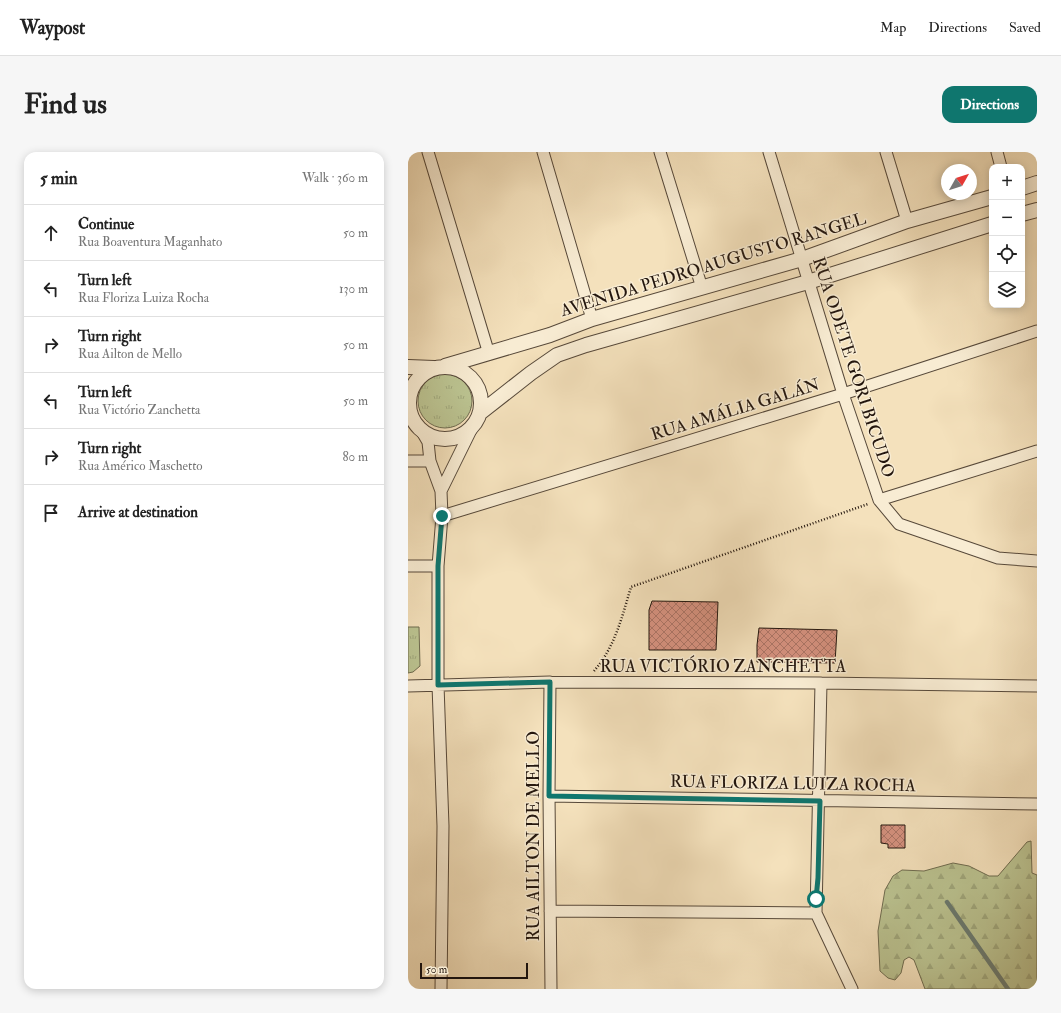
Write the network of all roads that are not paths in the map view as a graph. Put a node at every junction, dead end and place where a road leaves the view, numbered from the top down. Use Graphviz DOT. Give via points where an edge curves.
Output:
graph roads {
  1 [pos="428,152"];
  2 [pos="543,152"];
  3 [pos="660,152"];
  4 [pos="769,152"];
  5 [pos="886,152"];
  6 [pos="996,152"];
  7 [pos="1000,164"];
  8 [pos="1037,183"];
  9 [pos="1025,187"];
  10 [pos="989,198"];
  11 [pos="1037,210"];
  12 [pos="1025,213"];
  13 [pos="907,221"];
  14 [pos="989,225"];
  15 [pos="802,259"];
  16 [pos="808,282"];
  17 [pos="702,288"];
  18 [pos="592,319"];
  19 [pos="1037,331"];
  20 [pos="489,354"];
  21 [pos="408,367"];
  22 [pos="440,367"];
  23 [pos="843,394"];
  24 [pos="408,408"];
  25 [pos="477,418"];
  26 [pos="421,430"];
  27 [pos="1037,451"];
  28 [pos="408,461"];
  29 [pos="430,461"];
  30 [pos="441,491"];
  31 [pos="879,500"];
  32 [pos="442,516"];
  33 [pos="1037,561"];
  34 [pos="408,566"];
  35 [pos="438,566"];
  36 [pos="550,682"];
  37 [pos="822,683"];
  38 [pos="438,685"];
  39 [pos="408,686"];
  40 [pos="1037,686"];
  41 [pos="549,796"];
  42 [pos="820,801"];
  43 [pos="1037,804"];
  44 [pos="550,911"];
  45 [pos="816,913"];
  46 [pos="441,989"];
  47 [pos="551,989"];
  48 [pos="852,989"];
  1 -- 20 [label="street"];
  2 -- 18 [label="street"];
  3 -- 17 [label="street"];
  4 -- 15 [label="street, RUA ODETE GORI BICUDO"];
  5 -- 13 [label="street"];
  6 -- 7 [label="street"];
  8 -- 9 [label="street"];
  10 -- 13 [label="street, AVENIDA PEDRO AUGUSTO RANGEL"];
  11 -- 12 [label="street"];
  13 -- 15 [label="street, AVENIDA PEDRO AUGUSTO RANGEL"];
  14 -- 16 [label="street"];
  15 -- 16 [label="street, RUA ODETE GORI BICUDO"];
  15 -- 17 [label="street, AVENIDA PEDRO AUGUSTO RANGEL"];
  16 -- 23 [label="street, RUA ODETE GORI BICUDO"];
  16 -- 25 [label="street" via="558,355 531,373"];
  17 -- 18 [label="street, AVENIDA PEDRO AUGUSTO RANGEL"];
  18 -- 20 [label="street, AVENIDA PEDRO AUGUSTO RANGEL"];
  19 -- 23 [label="street, RUA AMÁLIA GALÁN"];
  20 -- 22 [label="street, AVENIDA PEDRO AUGUSTO RANGEL"];
  21 -- 22 [label="street, AVENIDA PEDRO AUGUSTO RANGEL"];
  22 -- 24 [label="street" via="425,372 418,378 412,386"];
  22 -- 25 [label="street" via="456,368 474,381 481,402"];
  23 -- 31 [label="street, RUA ODETE GORI BICUDO"];
  23 -- 32 [label="street, RUA AMÁLIA GALÁN"];
  24 -- 26 [label="street"];
  25 -- 26 [label="street" via="466,432 455,438 443,439"];
  25 -- 30 [label="street"];
  26 -- 29 [label="street" via="428,442"];
  27 -- 31 [label="street"];
  28 -- 29 [label="street"];
  29 -- 30 [label="street"];
  30 -- 32 [label="street"];
  31 -- 33 [label="street" via="899,524 998,558"];
  32 -- 35 [label="street"];
  34 -- 35 [label="street"];
  35 -- 38 [label="street"];
  36 -- 37 [label="street, RUA VICTÓRIO ZANCHETTA"];
  36 -- 38 [label="street, RUA VICTÓRIO ZANCHETTA"];
  36 -- 41 [label="street, RUA AILTON DE MELLO"];
  37 -- 40 [label="street, RUA VICTÓRIO ZANCHETTA"];
  37 -- 42 [label="street"];
  38 -- 39 [label="street, RUA VICTÓRIO ZANCHETTA"];
  38 -- 46 [label="street" via="443,826"];
  41 -- 42 [label="street, RUA FLORIZA LUIZA ROCHA"];
  41 -- 44 [label="street, RUA AILTON DE MELLO"];
  42 -- 43 [label="street, RUA FLORIZA LUIZA ROCHA"];
  42 -- 45 [label="street"];
  44 -- 45 [label="street"];
  44 -- 47 [label="street, RUA AILTON DE MELLO"];
  45 -- 48 [label="street"];
}
